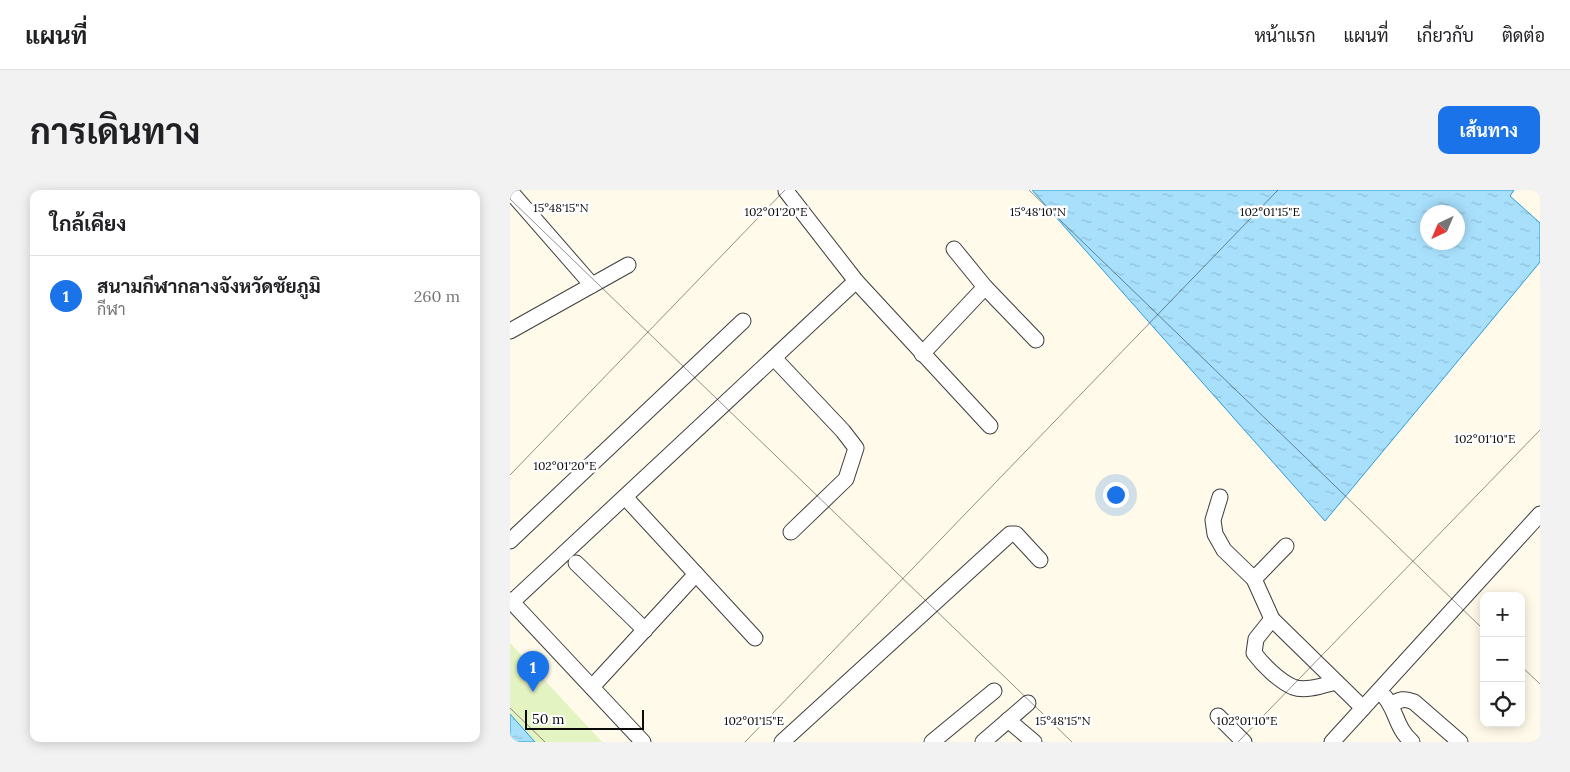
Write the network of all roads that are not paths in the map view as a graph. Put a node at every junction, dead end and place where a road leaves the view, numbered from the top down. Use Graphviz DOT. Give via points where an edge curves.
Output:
graph roads {
  1 [pos="510,190"];
  2 [pos="787,190"];
  3 [pos="954,249"];
  4 [pos="628,265"];
  5 [pos="856,281"];
  6 [pos="592,285"];
  7 [pos="985,287"];
  8 [pos="743,322"];
  9 [pos="510,332"];
  10 [pos="1036,340"];
  11 [pos="922,354"];
  12 [pos="774,358"];
  13 [pos="990,426"];
  14 [pos="625,497"];
  15 [pos="1220,497"];
  16 [pos="1540,514"];
  17 [pos="791,532"];
  18 [pos="510,541"];
  19 [pos="1286,546"];
  20 [pos="1040,560"];
  21 [pos="576,563"];
  22 [pos="696,574"];
  23 [pos="1254,579"];
  24 [pos="511,601"];
  25 [pos="1272,619"];
  26 [pos="644,630"];
  27 [pos="755,638"];
  28 [pos="1336,682"];
  29 [pos="592,687"];
  30 [pos="1379,690"];
  31 [pos="994,691"];
  32 [pos="1028,704"];
  33 [pos="1391,705"];
  34 [pos="1363,708"];
  35 [pos="1218,716"];
  36 [pos="1008,720"];
  37 [pos="785,741"];
  38 [pos="642,742"];
  39 [pos="932,742"];
  40 [pos="982,742"];
  41 [pos="1034,742"];
  42 [pos="1244,742"];
  43 [pos="1332,742"];
  44 [pos="1412,742"];
  45 [pos="1460,742"];
  1 -- 6 [label="street"];
  2 -- 5 [label="street"];
  3 -- 7 [label="street"];
  4 -- 6 [label="street"];
  5 -- 11 [label="street"];
  5 -- 12 [label="street"];
  6 -- 9 [label="street"];
  7 -- 10 [label="street"];
  7 -- 11 [label="street"];
  8 -- 18 [label="street"];
  11 -- 13 [label="street"];
  12 -- 14 [label="street"];
  12 -- 17 [label="street" via="856,448 846,480"];
  14 -- 22 [label="street"];
  14 -- 24 [label="street"];
  15 -- 23 [label="street" via="1213,520 1215,534 1224,550"];
  16 -- 30 [label="street"];
  19 -- 23 [label="street"];
  20 -- 37 [label="street" via="1016,534 1010,534"];
  21 -- 26 [label="street"];
  22 -- 26 [label="street"];
  22 -- 27 [label="street"];
  23 -- 25 [label="street"];
  24 -- 29 [label="street"];
  25 -- 28 [label="street"];
  25 -- 28 [label="street" via="1256,639 1254,653 1262,664 1294,687 1311,688"];
  26 -- 29 [label="street"];
  28 -- 34 [label="street"];
  29 -- 38 [label="street"];
  30 -- 33 [label="street"];
  30 -- 34 [label="street"];
  31 -- 39 [label="street"];
  32 -- 36 [label="street"];
  33 -- 44 [label="street" via="1396,721"];
  33 -- 45 [label="street" via="1405,699 1414,702"];
  34 -- 43 [label="street"];
  35 -- 42 [label="street"];
  36 -- 40 [label="street"];
  36 -- 41 [label="street"];
}
